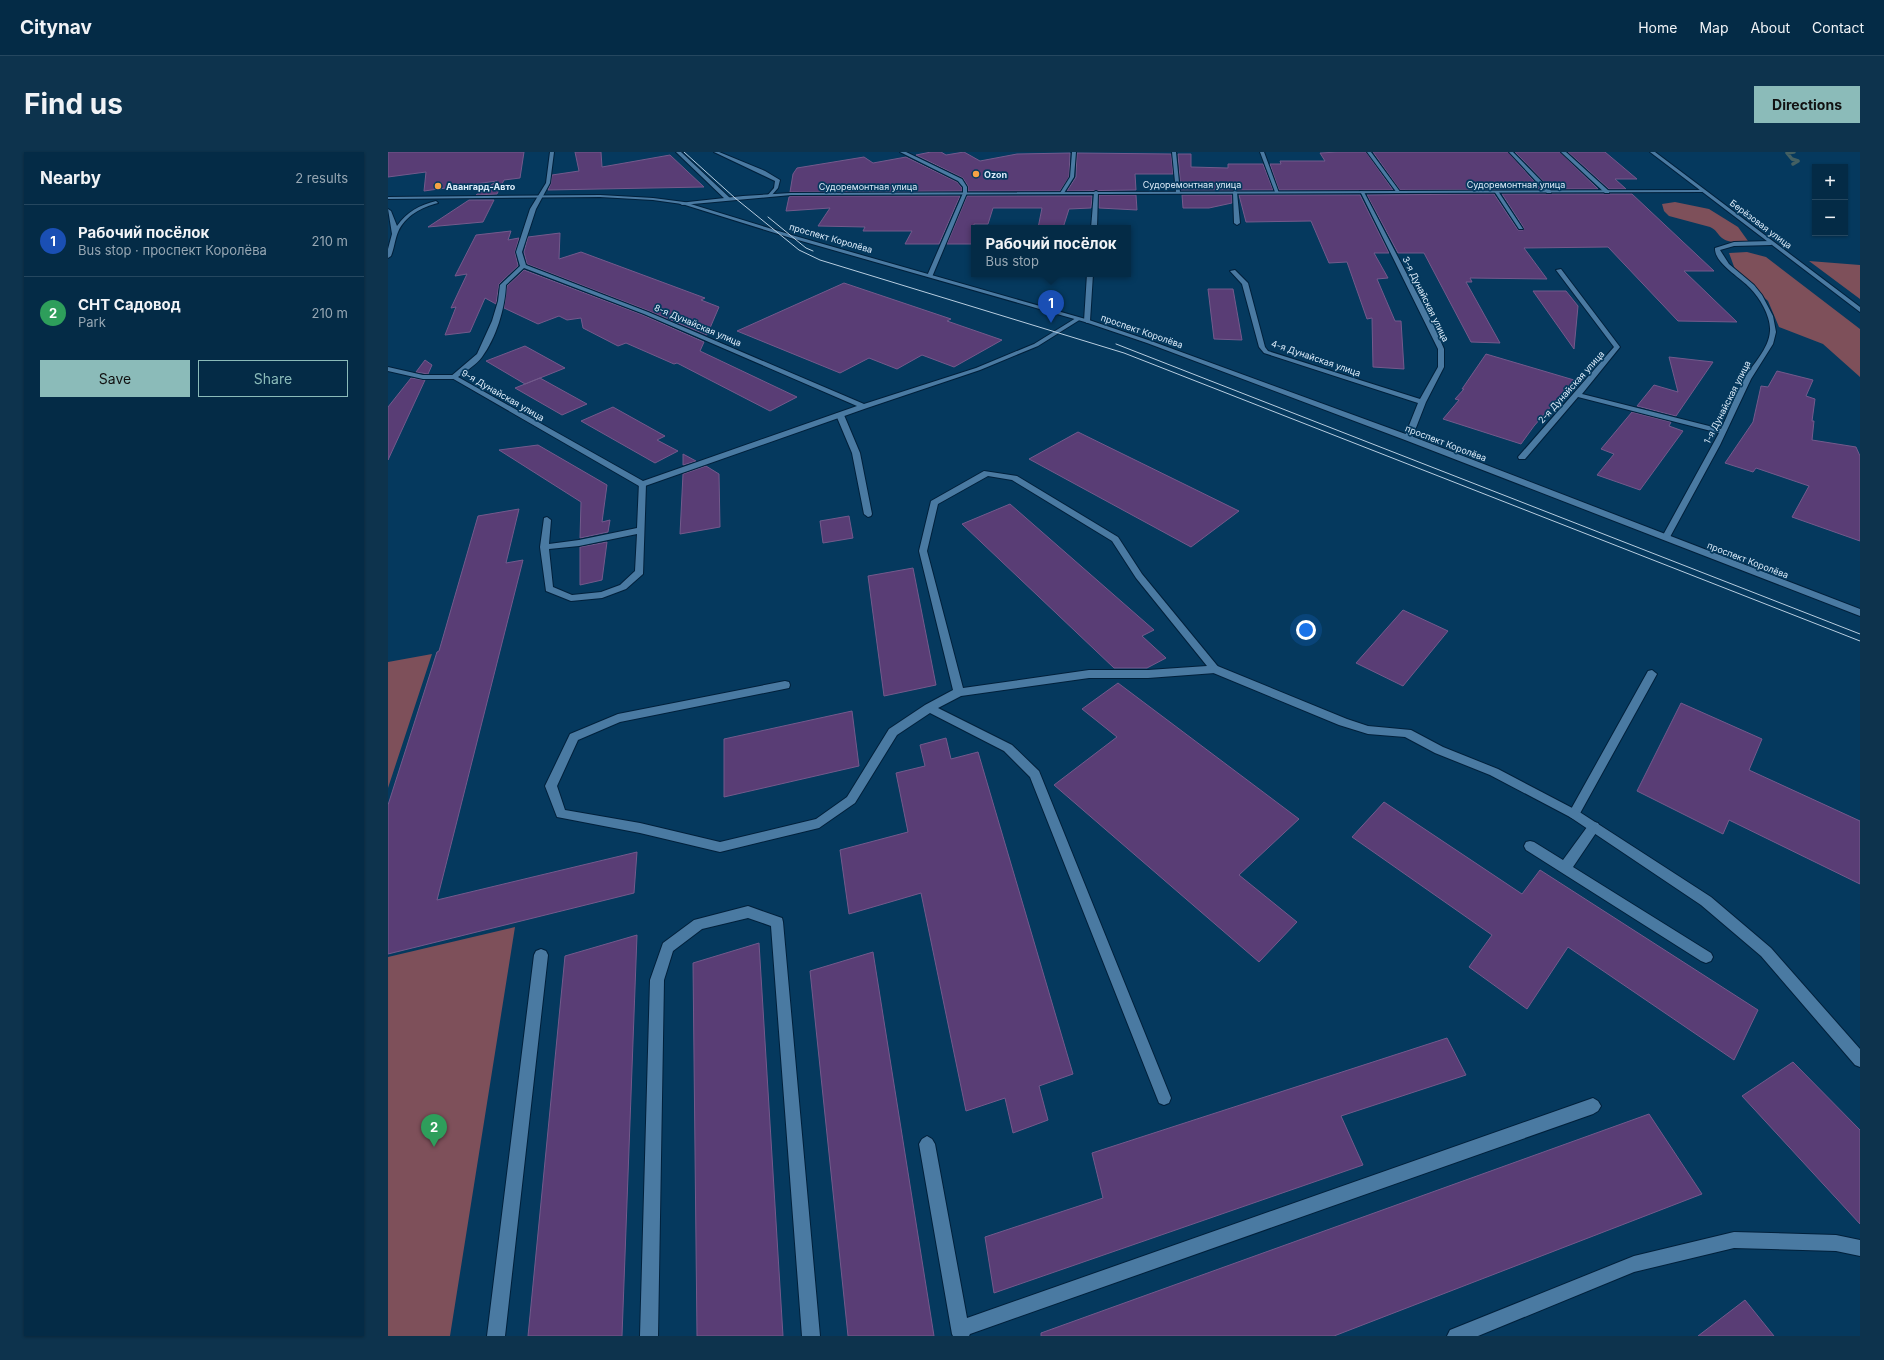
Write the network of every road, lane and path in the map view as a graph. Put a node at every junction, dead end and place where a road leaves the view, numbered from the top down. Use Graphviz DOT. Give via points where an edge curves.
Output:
graph roads {
  1 [pos="552,152"];
  2 [pos="678,152"];
  3 [pos="716,152"];
  4 [pos="902,152"];
  5 [pos="1074,152"];
  6 [pos="1174,152"];
  7 [pos="1262,152"];
  8 [pos="1369,152"];
  9 [pos="1511,152"];
  10 [pos="1563,152"];
  11 [pos="1652,152"];
  12 [pos="1704,191"];
  13 [pos="1062,192"];
  14 [pos="1096,192"];
  15 [pos="1178,192"];
  16 [pos="1235,192"];
  17 [pos="1277,192"];
  18 [pos="1362,192"];
  19 [pos="1398,192"];
  20 [pos="1496,192"];
  21 [pos="1549,192"];
  22 [pos="1607,192"];
  23 [pos="965,193"];
  24 [pos="769,195"];
  25 [pos="541,196"];
  26 [pos="388,198"];
  27 [pos="468,198"];
  28 [pos="728,199"];
  29 [pos="682,203"];
  30 [pos="388,211"];
  31 [pos="1237,223"];
  32 [pos="1094,225"];
  33 [pos="1521,228"];
  34 [pos="396,232"];
  35 [pos="391,243"];
  36 [pos="1771,243"];
  37 [pos="388,256"];
  38 [pos="522,266"];
  39 [pos="1558,270"];
  40 [pos="1233,271"];
  41 [pos="930,276"];
  42 [pos="1090,277"];
  43 [pos="1860,310"];
  44 [pos="1078,319"];
  45 [pos="1087,321"];
  46 [pos="388,369"];
  47 [pos="454,377"];
  48 [pos="1575,394"];
  49 [pos="1422,402"];
  50 [pos="864,406"];
  51 [pos="840,415"];
  52 [pos="1723,432"];
  53 [pos="1408,438"];
  54 [pos="1522,457"];
  55 [pos="642,484"];
  56 [pos="868,514"];
  57 [pos="547,520"];
  58 [pos="641,530"];
  59 [pos="1666,537"];
  60 [pos="544,547"];
  61 [pos="1860,613"];
  62 [pos="1215,669"];
  63 [pos="1652,674"];
  64 [pos="785,685"];
  65 [pos="958,692"];
  66 [pos="928,708"];
  67 [pos="1574,814"];
  68 [pos="1594,827"];
  69 [pos="1530,846"];
  70 [pos="1565,868"];
  71 [pos="541,955"];
  72 [pos="1706,957"];
  73 [pos="1860,1060"];
  74 [pos="1164,1098"];
  75 [pos="1593,1106"];
  76 [pos="927,1144"];
  77 [pos="1860,1248"];
  78 [pos="961,1332"];
  79 [pos="496,1336"];
  80 [pos="650,1336"];
  81 [pos="811,1336"];
  82 [pos="1456,1336"];
  1 -- 25 [label="street" via="548,183"];
  2 -- 28 [label="street"];
  3 -- 24 [label="street" via="727,159 768,173 778,180 776,188"];
  4 -- 23 [label="street" via="960,180 965,187"];
  5 -- 13 [label="street" via="1072,177"];
  6 -- 15 [label="street"];
  7 -- 17 [label="street"];
  8 -- 19 [label="street"];
  9 -- 21 [label="street"];
  10 -- 22 [label="street"];
  11 -- 12 [label="street, Берёзовая улица"];
  12 -- 22 [label="street, Судоремонтная улица"];
  12 -- 36 [label="street, Берёзовая улица"];
  13 -- 14 [label="street, Судоремонтная улица"];
  13 -- 23 [label="street, Судоремонтная улица"];
  14 -- 15 [label="street, Судоремонтная улица"];
  14 -- 32 [label="street"];
  15 -- 16 [label="street, Судоремонтная улица"];
  16 -- 17 [label="street, Судоремонтная улица"];
  16 -- 31 [label="street"];
  17 -- 18 [label="street, Судоремонтная улица"];
  18 -- 19 [label="street, Судоремонтная улица"];
  18 -- 49 [label="street, 3-я Дунайская улица" via="1441,349 1441,367"];
  19 -- 20 [label="street, Судоремонтная улица"];
  20 -- 21 [label="street, Судоремонтная улица"];
  20 -- 33 [label="street"];
  21 -- 22 [label="street, Судоремонтная улица"];
  23 -- 24 [label="street, Судоремонтная улица"];
  23 -- 41 [label="street"];
  24 -- 28 [label="street, Судоремонтная улица"];
  25 -- 27 [label="street, проспект Королёва"];
  25 -- 29 [label="street, проспект Королёва" via="620,197"];
  25 -- 38 [label="street" via="533,210 519,252"];
  26 -- 27 [label="street, проспект Королёва"];
  27 -- 34 [label="street" via="434,202 418,208 404,218"];
  28 -- 29 [label="street, Судоремонтная улица"];
  29 -- 41 [label="street, проспект Королёва"];
  30 -- 34 [label="street"];
  34 -- 35 [label="street"];
  35 -- 37 [label="street"];
  36 -- 43 [label="street, Берёзовая улица"];
  36 -- 52 [label="street, 1-я Дунайская улица" via="1734,244 1717,249 1724,262 1753,287 1770,315 1774,327 1769,346 1760,356 1742,388"];
  38 -- 47 [label="street, 9-я Дунайская улица" via="503,285 503,295 479,356"];
  38 -- 50 [label="street, 8-я Дунайская улица" via="646,313"];
  39 -- 48 [label="street, 2-я Дунайская улица" via="1617,347"];
  40 -- 49 [label="street, 4-я Дунайская улица" via="1245,283 1262,347 1266,352"];
  41 -- 44 [label="street, проспект Королёва"];
  42 -- 45 [label="street"];
  44 -- 45 [label="street, проспект Королёва"];
  44 -- 50 [label="street" via="1036,345 978,369"];
  45 -- 53 [label="street, проспект Королёва"];
  46 -- 47 [label="street" via="423,377"];
  47 -- 55 [label="street, 9-я Дунайская улица"];
  48 -- 52 [label="street"];
  48 -- 54 [label="street, 2-я Дунайская улица"];
  49 -- 53 [label="street, 3-я Дунайская улица"];
  50 -- 51 [label="street"];
  51 -- 55 [label="street"];
  51 -- 56 [label="street" via="856,453"];
  52 -- 59 [label="street, 1-я Дунайская улица"];
  53 -- 59 [label="street, проспект Королёва"];
  55 -- 58 [label="street"];
  57 -- 60 [label="street"];
  58 -- 60 [label="street" via="579,543"];
  58 -- 60 [label="street" via="640,572 623,587 602,595 570,598 549,589"];
  59 -- 61 [label="street, проспект Королёва"];
  62 -- 65 [label="street" via="1148,674 1089,674"];
  62 -- 65 [label="street" via="1139,576 1115,539 1014,478 986,474 934,502 923,551"];
  62 -- 67 [label="street" via="1342,722 1368,730 1407,733 1439,750 1494,772"];
  63 -- 67 [label="street"];
  64 -- 66 [label="street" via="618,718 574,738 550,786 561,814 640,828 720,847 819,823 851,800 892,732"];
  65 -- 66 [label="street"];
  66 -- 74 [label="street" via="1008,748 1035,774"];
  67 -- 68 [label="street"];
  68 -- 70 [label="street"];
  68 -- 73 [label="street" via="1706,901 1766,952"];
  69 -- 70 [label="street"];
  70 -- 72 [label="street"];
  71 -- 79 [label="street"];
  75 -- 78 [label="street"];
  76 -- 78 [label="street"];
  77 -- 82 [label="street" via="1836,1243 1734,1240 1634,1264"];
  80 -- 81 [label="street" via="657,980 668,947 699,924 748,912 777,922"];
}
